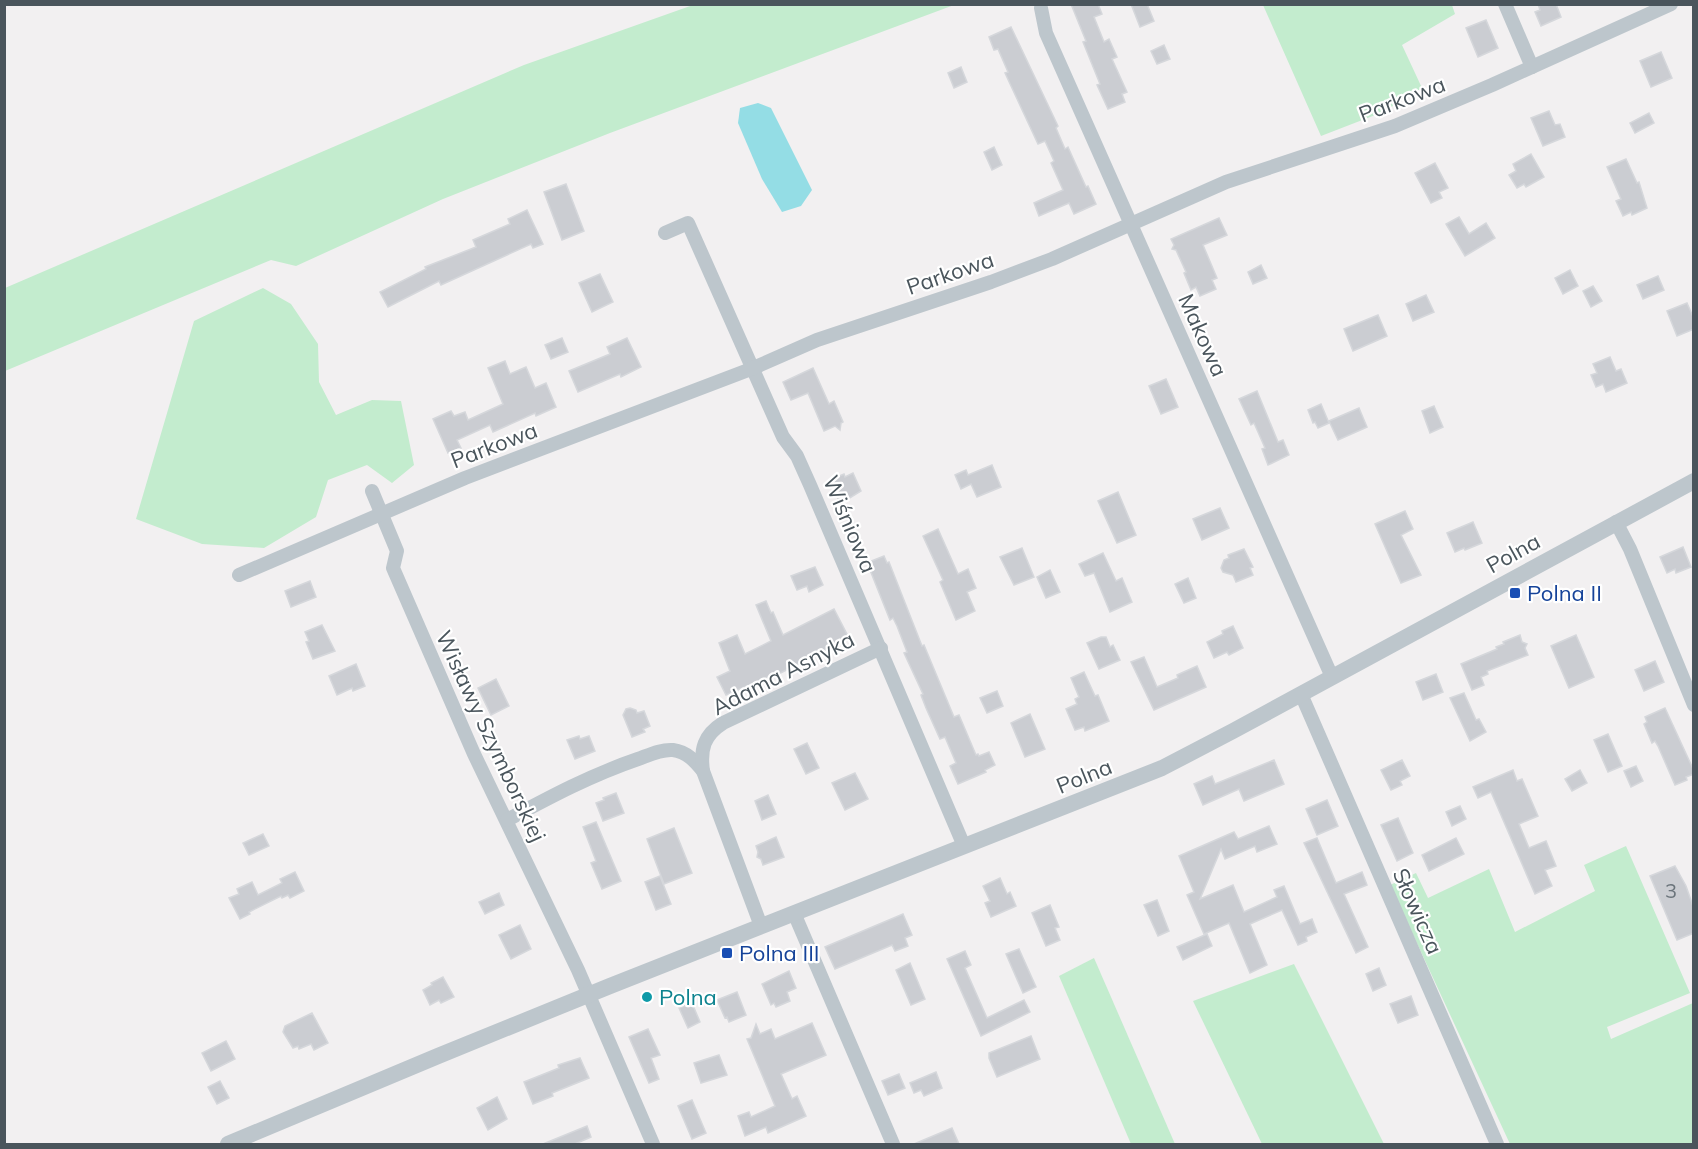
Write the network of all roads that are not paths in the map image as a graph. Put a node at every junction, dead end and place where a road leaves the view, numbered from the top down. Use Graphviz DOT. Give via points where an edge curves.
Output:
graph roads {
  1 [pos="1505,4"];
  2 [pos="1671,4"];
  3 [pos="1041,8"];
  4 [pos="1532,68"];
  5 [pos="1131,224"];
  6 [pos="665,233"];
  7 [pos="751,369"];
  8 [pos="1694,481"];
  9 [pos="372,491"];
  10 [pos="381,513"];
  11 [pos="1616,522"];
  12 [pos="239,575"];
  13 [pos="881,648"];
  14 [pos="1332,677"];
  15 [pos="1301,694"];
  16 [pos="1694,705"];
  17 [pos="703,771"];
  18 [pos="507,820"];
  19 [pos="964,846"];
  20 [pos="794,913"];
  21 [pos="761,926"];
  22 [pos="588,995"];
  23 [pos="228,1144"];
  24 [pos="653,1144"];
  25 [pos="893,1144"];
  26 [pos="1497,1144"];
  1 -- 4 [label="street"];
  2 -- 4 [label="street, Parkowa"];
  3 -- 5 [label="street, Makowa" via="1046,33"];
  4 -- 5 [label="street, Parkowa" via="1395,126 1226,182"];
  5 -- 7 [label="street, Parkowa" via="1031,267 817,340"];
  5 -- 14 [label="street, Makowa"];
  6 -- 7 [label="street, Wiśniowa" via="688,223"];
  7 -- 10 [label="street, Parkowa"];
  7 -- 13 [label="street, Wiśniowa" via="783,437 802,466"];
  8 -- 11 [label="street, Polna"];
  9 -- 10 [label="street, Wisławy Szymborskiej"];
  10 -- 12 [label="street, Parkowa"];
  10 -- 18 [label="street, Wisławy Szymborskiej" via="397,551 393,568"];
  11 -- 14 [label="street, Polna"];
  11 -- 16 [label="street"];
  13 -- 17 [label="street, Adama Asnyka" via="718,726 702,751"];
  13 -- 19 [label="street, Wiśniowa"];
  14 -- 15 [label="street, Polna"];
  15 -- 19 [label="street, Polna" via="1162,768"];
  15 -- 26 [label="street, Słowicza"];
  17 -- 18 [label="street" via="682,752 658,752 586,778"];
  17 -- 21 [label="street"];
  18 -- 22 [label="street, Wisławy Szymborskiej"];
  19 -- 20 [label="street, Polna"];
  20 -- 21 [label="street, Polna"];
  20 -- 25 [label="street"];
  21 -- 22 [label="street, Polna"];
  22 -- 23 [label="street, Polna"];
  22 -- 24 [label="street, Wisławy Szymborskiej"];
}
